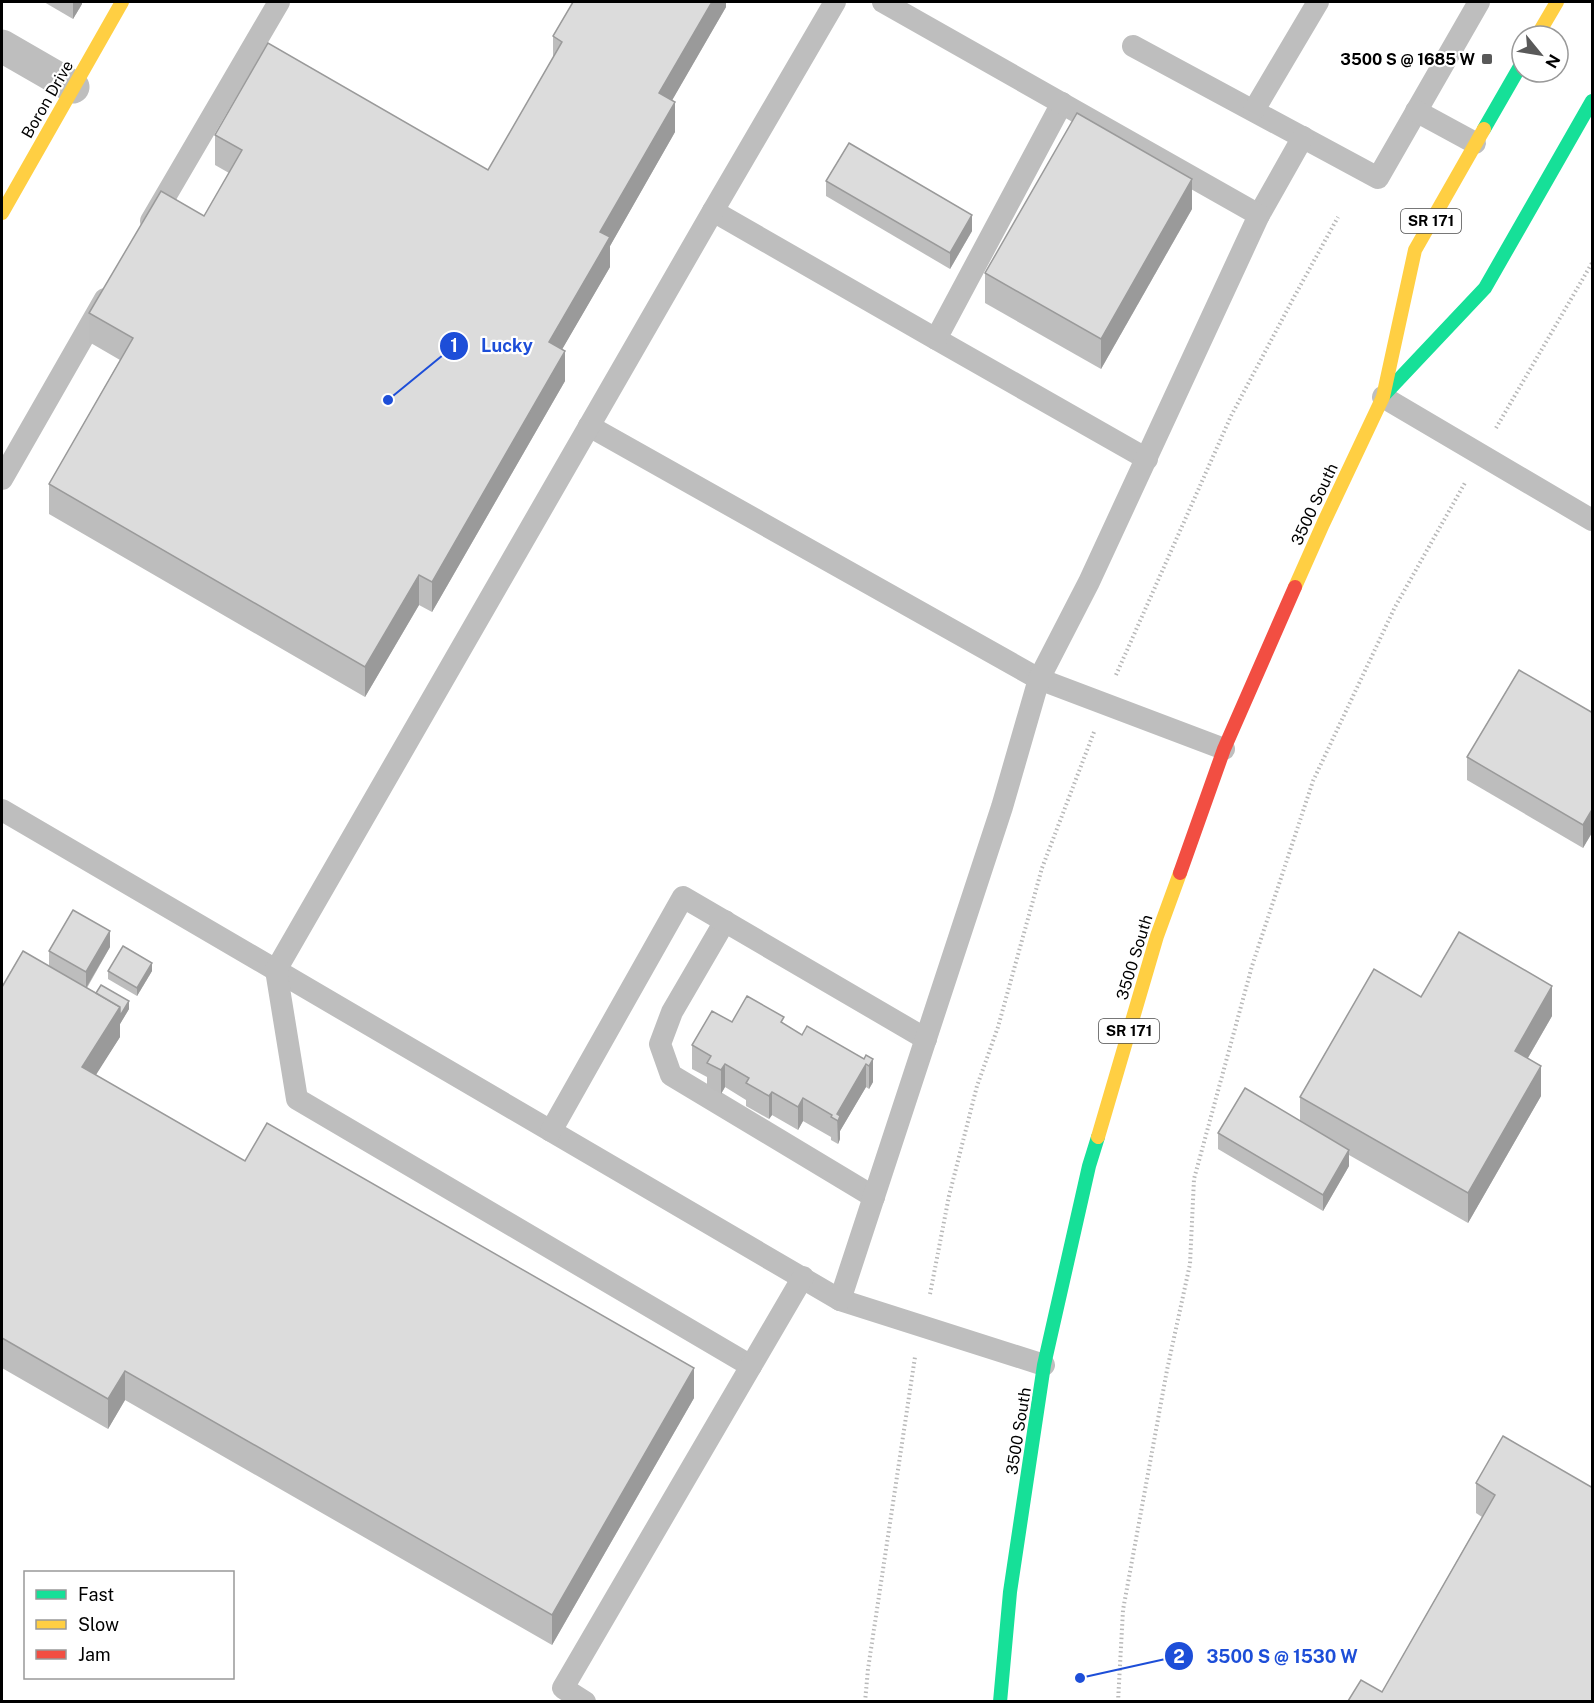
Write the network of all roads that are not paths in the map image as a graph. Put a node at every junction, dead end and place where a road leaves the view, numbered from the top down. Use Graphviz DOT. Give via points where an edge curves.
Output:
graph roads {
  1 [pos="122,2"];
  2 [pos="279,2"];
  3 [pos="835,2"];
  4 [pos="883,2"];
  5 [pos="1318,2"];
  6 [pos="1479,2"];
  7 [pos="1557,2"];
  8 [pos="1544,24"];
  9 [pos="1133,45"];
  10 [pos="2,46"];
  11 [pos="1510,83"];
  12 [pos="73,87"];
  13 [pos="1593,102"];
  14 [pos="1062,103"];
  15 [pos="1254,110"];
  16 [pos="1416,111"];
  17 [pos="1303,137"];
  18 [pos="1475,143"];
  19 [pos="713,211"];
  20 [pos="2,213"];
  21 [pos="1259,215"];
  22 [pos="142,235"];
  23 [pos="113,286"];
  24 [pos="936,339"];
  25 [pos="1383,397"];
  26 [pos="589,426"];
  27 [pos="1147,459"];
  28 [pos="2,479"];
  29 [pos="1593,520"];
  30 [pos="1039,679"];
  31 [pos="1224,749"];
  32 [pos="2,810"];
  33 [pos="724,921"];
  34 [pos="276,970"];
  35 [pos="926,1039"];
  36 [pos="551,1131"];
  37 [pos="874,1197"];
  38 [pos="803,1277"];
  39 [pos="840,1300"];
  40 [pos="1044,1365"];
  41 [pos="751,1366"];
  42 [pos="585,1701"];
  43 [pos="1000,1701"];
  1 -- 12 [label="main road, Boron Drive"];
  2 -- 22 [label="lane"];
  3 -- 19 [label="lane"];
  4 -- 14 [label="lane"];
  5 -- 15 [label="lane"];
  6 -- 16 [label="lane"];
  7 -- 8 [label="main road"];
  9 -- 15 [label="lane"];
  10 -- 12 [label="street"];
  11 -- 18 [label="main road, 3500 South / SR 171"];
  12 -- 20 [label="main road, Boron Drive"];
  13 -- 25 [label="main road, 3500 South / SR 171" via="1485,288"];
  14 -- 21 [label="lane"];
  14 -- 24 [label="lane"];
  15 -- 17 [label="lane"];
  16 -- 17 [label="lane" via="1378,178"];
  16 -- 18 [label="lane"];
  17 -- 21 [label="lane"];
  18 -- 25 [label="main road, 3500 South / SR 171" via="1414,250"];
  19 -- 24 [label="lane"];
  19 -- 26 [label="lane"];
  21 -- 27 [label="lane"];
  23 -- 28 [label="lane"];
  24 -- 27 [label="lane"];
  25 -- 29 [label="lane"];
  25 -- 31 [label="main road, 3500 South / SR 171"];
  26 -- 30 [label="lane"];
  26 -- 34 [label="lane"];
  27 -- 30 [label="lane"];
  30 -- 31 [label="lane"];
  30 -- 35 [label="lane" via="1002,807"];
  31 -- 40 [label="main road, 3500 South / SR 171" via="1157,936 1092,1156"];
  32 -- 34 [label="lane"];
  33 -- 35 [label="lane"];
  33 -- 36 [label="lane" via="683,897"];
  33 -- 37 [label="lane" via="672,1012 660,1044 671,1075"];
  34 -- 36 [label="lane"];
  34 -- 41 [label="lane" via="297,1099"];
  35 -- 37 [label="lane"];
  36 -- 38 [label="lane"];
  37 -- 39 [label="lane"];
  38 -- 39 [label="lane"];
  38 -- 41 [label="lane"];
  39 -- 40 [label="lane"];
  40 -- 43 [label="main road, 3500 South / SR 171" via="1010,1592"];
  41 -- 42 [label="lane" via="563,1688"];
}
